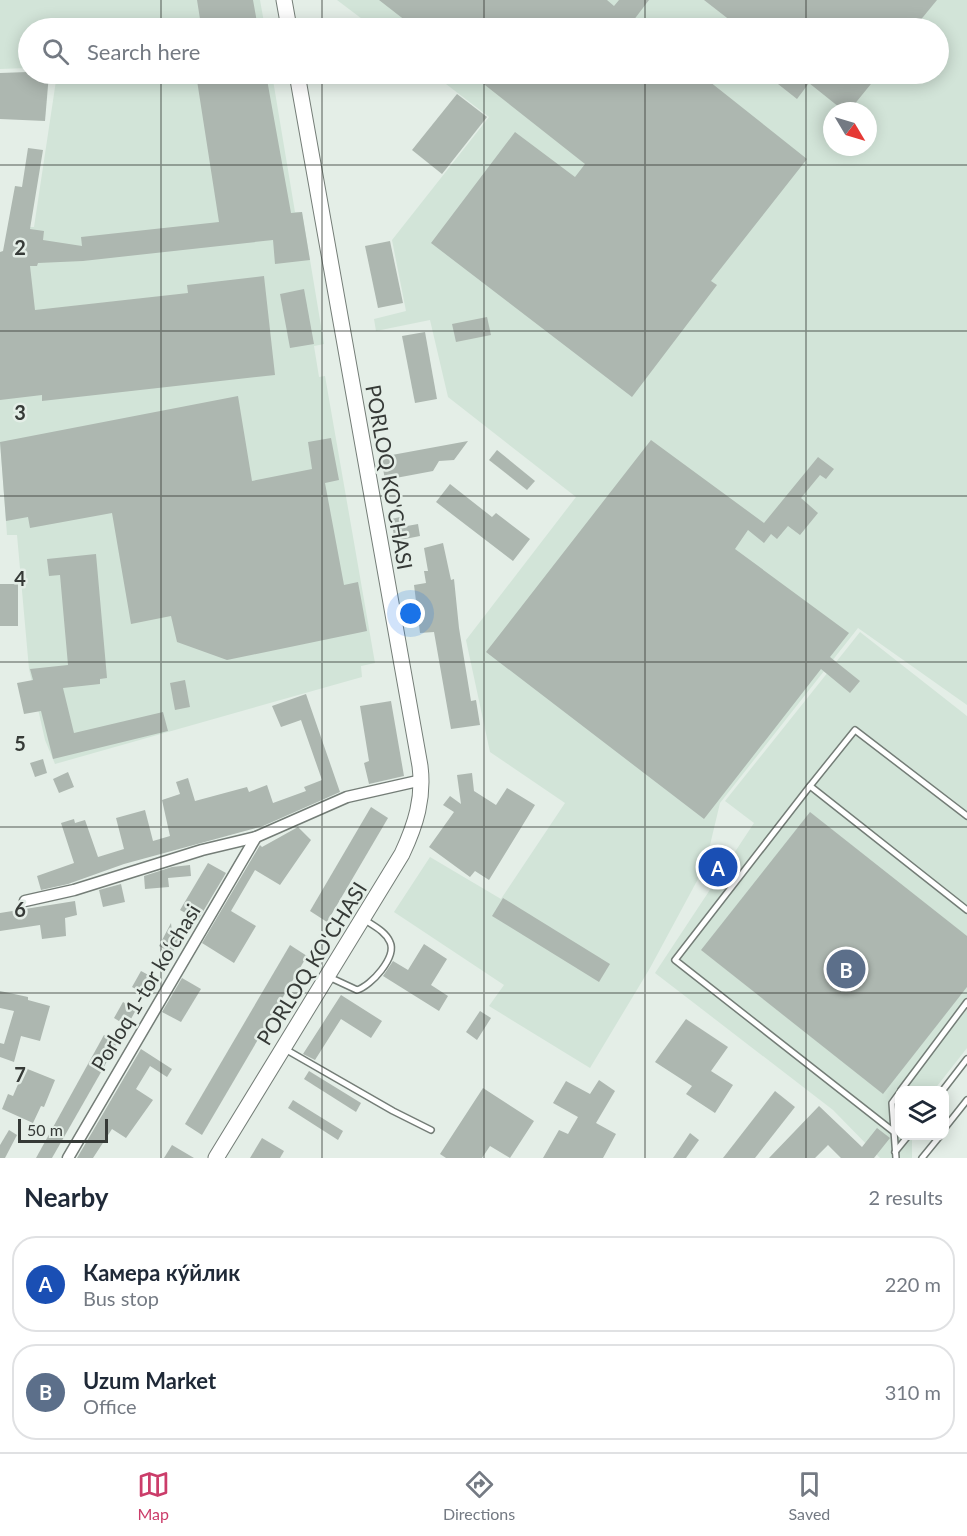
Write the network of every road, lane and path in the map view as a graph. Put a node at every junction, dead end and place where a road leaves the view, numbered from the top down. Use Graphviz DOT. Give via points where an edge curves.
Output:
graph roads {
  1 [pos="284,0"];
  2 [pos="287,18"];
  3 [pos="299,84"];
  4 [pos="422,780"];
  5 [pos="810,786"];
  6 [pos="967,816"];
  7 [pos="256,837"];
  8 [pos="25,901"];
  9 [pos="967,910"];
  10 [pos="363,918"];
  11 [pos="328,976"];
  12 [pos="967,1002"];
  13 [pos="284,1048"];
  14 [pos="967,1059"];
  15 [pos="904,1086"];
  16 [pos="946,1086"];
  17 [pos="895,1098"];
  18 [pos="967,1100"];
  19 [pos="949,1124"];
  20 [pos="431,1130"];
  21 [pos="894,1132"];
  22 [pos="905,1140"];
  23 [pos="937,1140"];
  24 [pos="895,1155"];
  25 [pos="68,1158"];
  26 [pos="216,1158"];
  27 [pos="922,1158"];
  1 -- 2 [label="main road"];
  3 -- 4 [label="main road, PORLOQ KO'CHASI"];
  4 -- 7 [label="street" via="347,797"];
  4 -- 10 [label="main road, PORLOQ KO'CHASI" via="412,833"];
  5 -- 6 [label="lane" via="855,730"];
  5 -- 9 [label="lane"];
  5 -- 21 [label="lane" via="675,960"];
  7 -- 8 [label="street"];
  7 -- 25 [label="street, Porloq 1-tor koʻchasi"];
  10 -- 11 [label="main road, PORLOQ KO'CHASI"];
  10 -- 11 [label="lane" via="390,942 392,949 381,969 370,984 357,990"];
  11 -- 13 [label="main road, PORLOQ KO'CHASI"];
  12 -- 15 [label="lane"];
  13 -- 20 [label="lane"];
  13 -- 26 [label="main road, PORLOQ KO'CHASI"];
  14 -- 16 [label="lane"];
  17 -- 21 [label="lane"];
  18 -- 19 [label="lane"];
  21 -- 24 [label="lane"];
  22 -- 24 [label="lane"];
  23 -- 27 [label="lane"];
}
